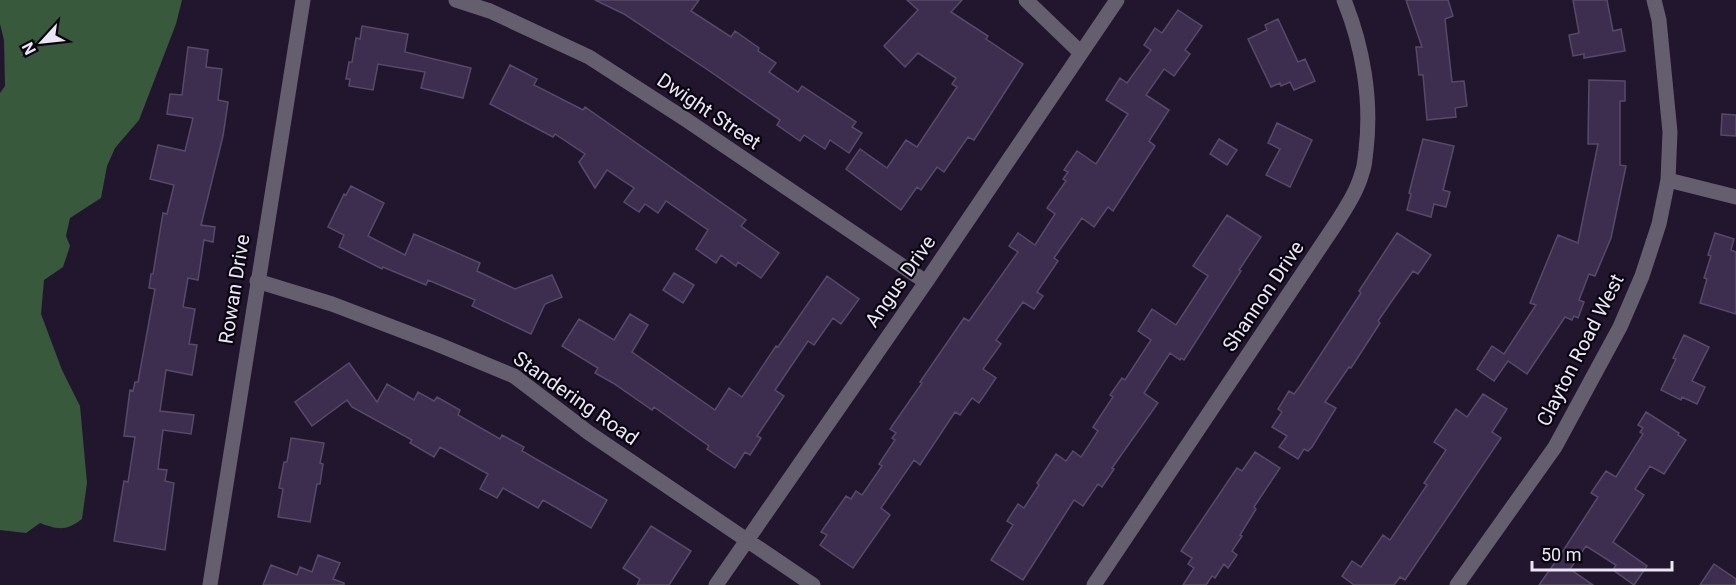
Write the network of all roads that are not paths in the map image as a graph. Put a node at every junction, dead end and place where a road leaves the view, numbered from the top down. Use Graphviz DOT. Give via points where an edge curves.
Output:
graph roads {
  1 [pos="303,0"];
  2 [pos="456,0"];
  3 [pos="1026,0"];
  4 [pos="1117,0"];
  5 [pos="1344,0"];
  6 [pos="1654,0"];
  7 [pos="1081,53"];
  8 [pos="1668,180"];
  9 [pos="1736,197"];
  10 [pos="257,281"];
  11 [pos="926,282"];
  12 [pos="746,539"];
  13 [pos="210,585"];
  14 [pos="716,585"];
  15 [pos="813,585"];
  16 [pos="1094,585"];
  17 [pos="1457,585"];
  1 -- 10 [label="street, Rowan Drive"];
  2 -- 11 [label="street, Dwight Street" via="490,11 589,57"];
  3 -- 7 [label="street"];
  4 -- 7 [label="street, Angus Drive"];
  5 -- 16 [label="street, Shannon Drive" via="1363,62 1368,127 1363,170 1356,191"];
  6 -- 8 [label="street, Clayton Road West" via="1670,132"];
  7 -- 11 [label="street, Angus Drive"];
  8 -- 9 [label="street"];
  8 -- 17 [label="street, Clayton Road West" via="1659,224 1620,327 1554,447"];
  10 -- 12 [label="street, Standering Road" via="332,304 514,376 589,433"];
  10 -- 13 [label="street, Rowan Drive"];
  11 -- 12 [label="street, Angus Drive"];
  12 -- 14 [label="street, Angus Drive"];
  12 -- 15 [label="street, Standering Road"];
}
